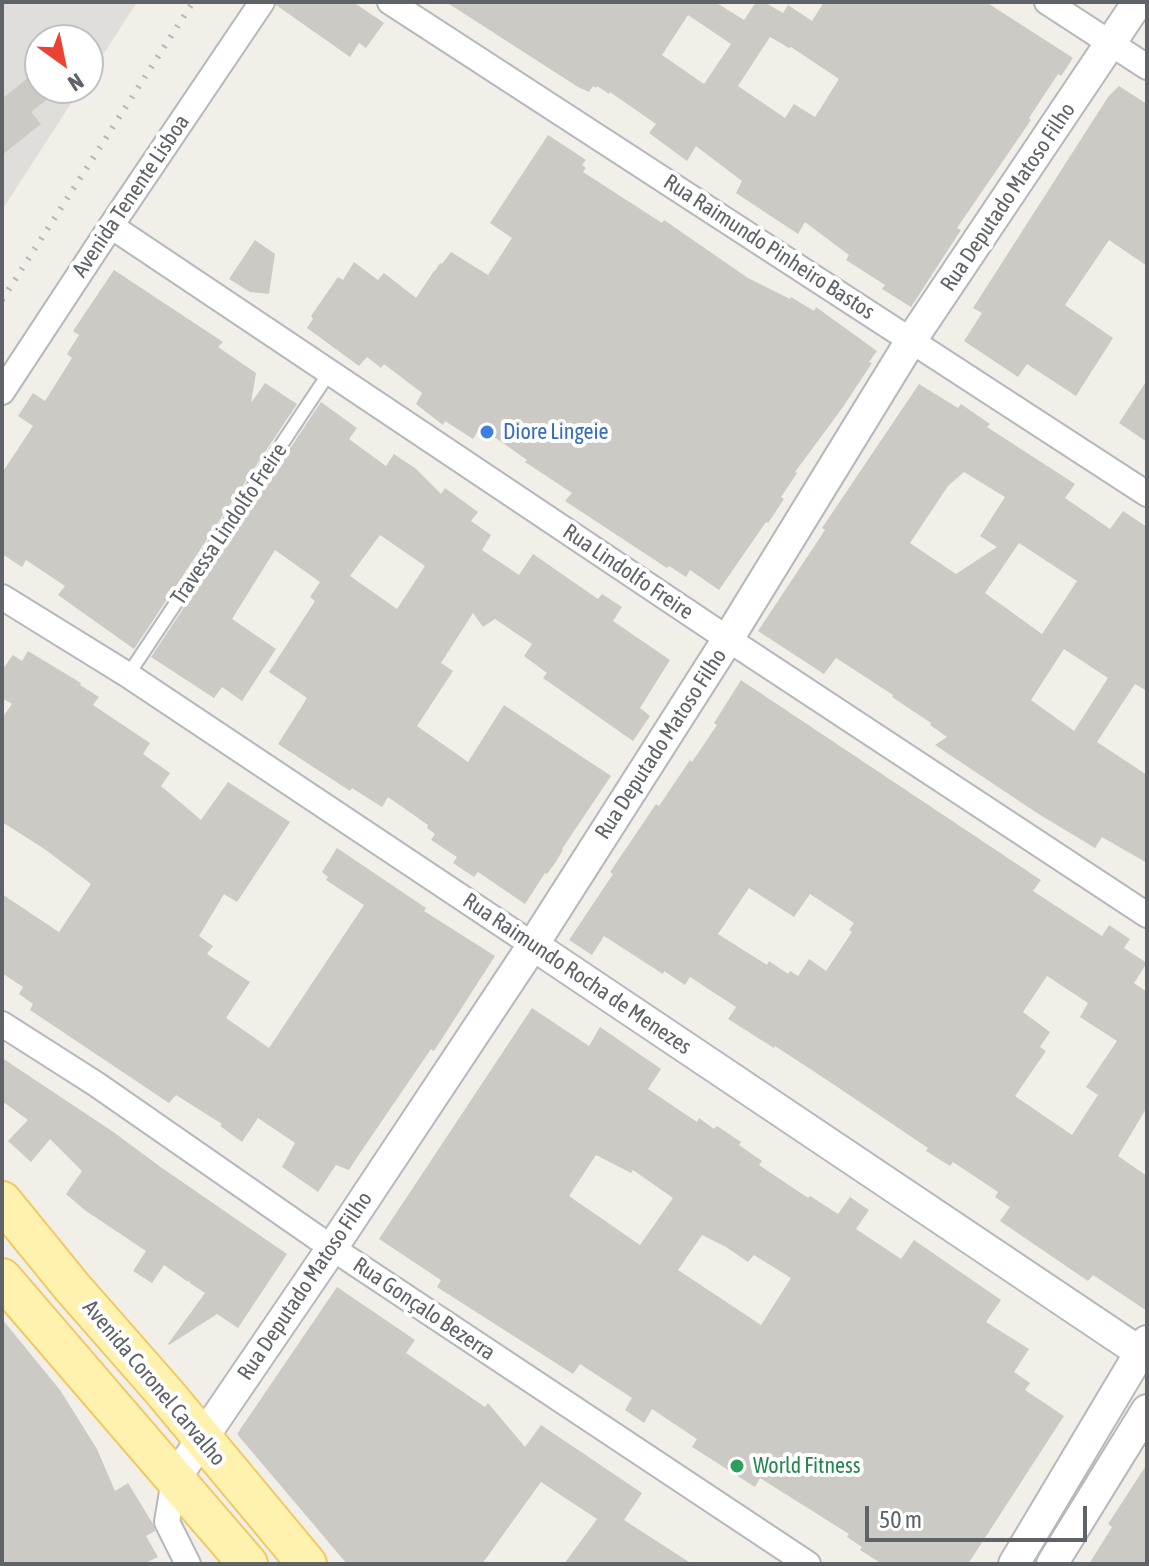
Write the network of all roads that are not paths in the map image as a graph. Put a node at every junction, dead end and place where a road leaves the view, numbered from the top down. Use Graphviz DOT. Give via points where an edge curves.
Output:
graph roads {
  1 [pos="262,2"];
  2 [pos="390,2"];
  3 [pos="1047,2"];
  4 [pos="1138,2"];
  5 [pos="1112,43"];
  6 [pos="1147,67"];
  7 [pos="111,226"];
  8 [pos="912,339"];
  9 [pos="329,373"];
  10 [pos="2,392"];
  11 [pos="1147,494"];
  12 [pos="2,597"];
  13 [pos="728,639"];
  14 [pos="128,675"];
  15 [pos="1147,915"];
  16 [pos="533,945"];
  17 [pos="2,1024"];
  18 [pos="2,1201"];
  19 [pos="332,1248"];
  20 [pos="2,1278"];
  21 [pos="1144,1350"];
  22 [pos="1147,1410"];
  23 [pos="202,1438"];
  24 [pos="174,1480"];
  25 [pos="188,1564"];
  26 [pos="247,1564"];
  27 [pos="307,1564"];
  28 [pos="808,1564"];
  29 [pos="1014,1564"];
  30 [pos="1052,1564"];
  1 -- 7 [label="street, Avenida Tenente Lisboa"];
  2 -- 8 [label="street, Rua Raimundo Pinheiro Bastos"];
  3 -- 5 [label="street"];
  4 -- 5 [label="street, Rua Deputado Matoso Filho"];
  5 -- 6 [label="street"];
  5 -- 8 [label="street, Rua Deputado Matoso Filho"];
  7 -- 9 [label="street, Rua Lindolfo Freire"];
  7 -- 10 [label="street, Avenida Tenente Lisboa"];
  8 -- 11 [label="street, Rua Raimundo Pinheiro Bastos"];
  8 -- 13 [label="street, Rua Deputado Matoso Filho"];
  9 -- 13 [label="street, Rua Lindolfo Freire"];
  9 -- 14 [label="lane, Travessa Lindolfo Freire"];
  12 -- 14 [label="street, Rua Raimundo Rocha de Menezes"];
  13 -- 15 [label="street, Rua Lindolfo Freire"];
  13 -- 16 [label="street, Rua Deputado Matoso Filho"];
  14 -- 16 [label="street, Rua Raimundo Rocha de Menezes"];
  16 -- 19 [label="street, Rua Deputado Matoso Filho"];
  16 -- 21 [label="street, Rua Raimundo Rocha de Menezes"];
  17 -- 19 [label="street, Rua Gonçalo Bezerra"];
  18 -- 23 [label="main road, Avenida Coronel Carvalho"];
  19 -- 23 [label="street, Rua Deputado Matoso Filho"];
  19 -- 28 [label="street, Rua Gonçalo Bezerra"];
  20 -- 24 [label="main road"];
  21 -- 29 [label="street"];
  22 -- 30 [label="street"];
  23 -- 24 [label="street, Rua Deputado Matoso Filho"];
  23 -- 27 [label="main road, Avenida Coronel Carvalho"];
  24 -- 25 [label="street" via="167,1522"];
  24 -- 26 [label="main road"];
}
